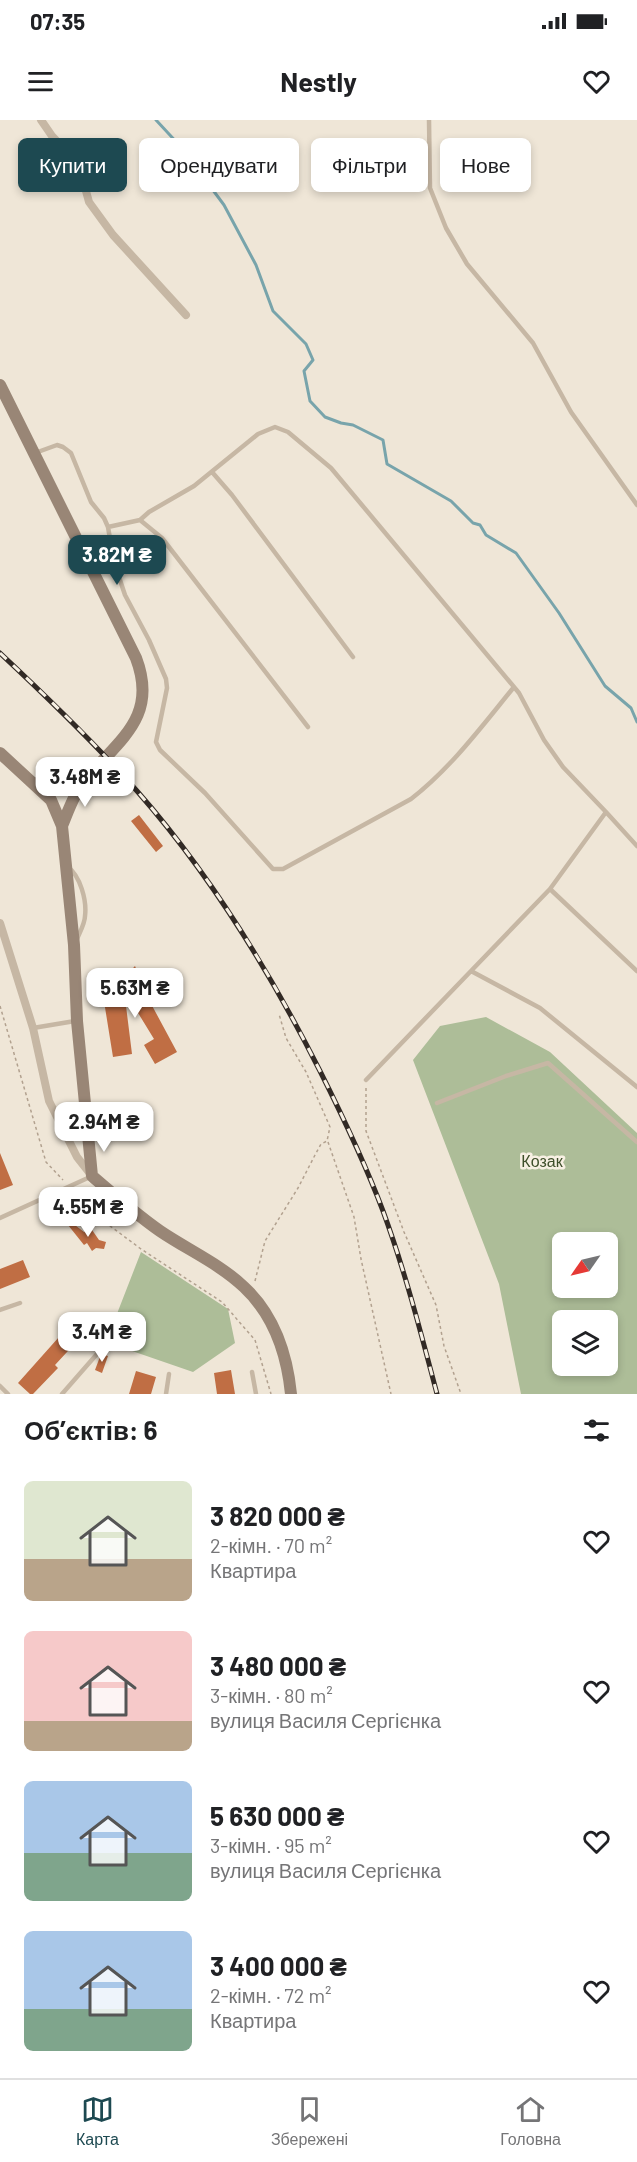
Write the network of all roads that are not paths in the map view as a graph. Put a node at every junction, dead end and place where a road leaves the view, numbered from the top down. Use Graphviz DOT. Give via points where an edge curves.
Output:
graph roads {
  1 [pos="41,120"];
  2 [pos="429,120"];
  3 [pos="186,315"];
  4 [pos="0,385"];
  5 [pos="35,453"];
  6 [pos="212,472"];
  7 [pos="637,505"];
  8 [pos="140,520"];
  9 [pos="108,527"];
  10 [pos="352,657"];
  11 [pos="514,687"];
  12 [pos="308,727"];
  13 [pos="0,753"];
  14 [pos="86,778"];
  15 [pos="33,783"];
  16 [pos="606,812"];
  17 [pos="62,826"];
  18 [pos="637,846"];
  19 [pos="550,889"];
  20 [pos="0,923"];
  21 [pos="637,970"];
  22 [pos="471,971"];
  23 [pos="77,1021"];
  24 [pos="33,1028"];
  25 [pos="366,1080"];
  26 [pos="637,1087"];
  27 [pos="437,1103"];
  28 [pos="637,1142"];
  29 [pos="92,1176"];
  30 [pos="0,1218"];
  31 [pos="20,1303"];
  32 [pos="0,1310"];
  33 [pos="97,1354"];
  34 [pos="252,1372"];
  35 [pos="169,1374"];
  36 [pos="0,1386"];
  37 [pos="8,1394"];
  38 [pos="62,1394"];
  39 [pos="166,1394"];
  40 [pos="256,1394"];
  41 [pos="291,1394"];
  1 -- 3 [label="street" via="72,157 89,202 113,235"];
  2 -- 7 [label="lane" via="430,188 446,228 467,264 533,343 572,412"];
  4 -- 5 [label="main road"];
  5 -- 9 [label="lane" via="57,445 71,453 91,502"];
  5 -- 14 [label="main road" via="136,658 143,682 143,700 136,723"];
  6 -- 8 [label="lane"];
  6 -- 10 [label="lane"];
  6 -- 11 [label="lane" via="258,434 275,427 288,432 331,468"];
  8 -- 9 [label="lane"];
  8 -- 12 [label="lane" via="162,538"];
  9 -- 11 [label="lane" via="124,595 166,679 156,742 273,869 283,869 411,799 450,762"];
  11 -- 16 [label="lane" via="563,767"];
  13 -- 15 [label="main road"];
  14 -- 15 [label="main road" via="71,787"];
  14 -- 17 [label="main road"];
  15 -- 17 [label="main road" via="51,800"];
  16 -- 18 [label="lane"];
  16 -- 19 [label="lane"];
  17 -- 23 [label="main road"];
  19 -- 21 [label="lane"];
  19 -- 22 [label="lane"];
  20 -- 24 [label="street"];
  22 -- 25 [label="lane"];
  22 -- 26 [label="lane" via="540,1008"];
  23 -- 24 [label="lane"];
  23 -- 29 [label="main road"];
  24 -- 29 [label="street" via="49,1101 77,1156"];
  27 -- 28 [label="lane" via="548,1063"];
  29 -- 30 [label="lane"];
  29 -- 41 [label="main road" via="160,1230 244,1287 264,1310 281,1342"];
  31 -- 32 [label="lane"];
  33 -- 38 [label="lane"];
  34 -- 40 [label="lane"];
  35 -- 39 [label="lane"];
  36 -- 37 [label="lane"];
}
